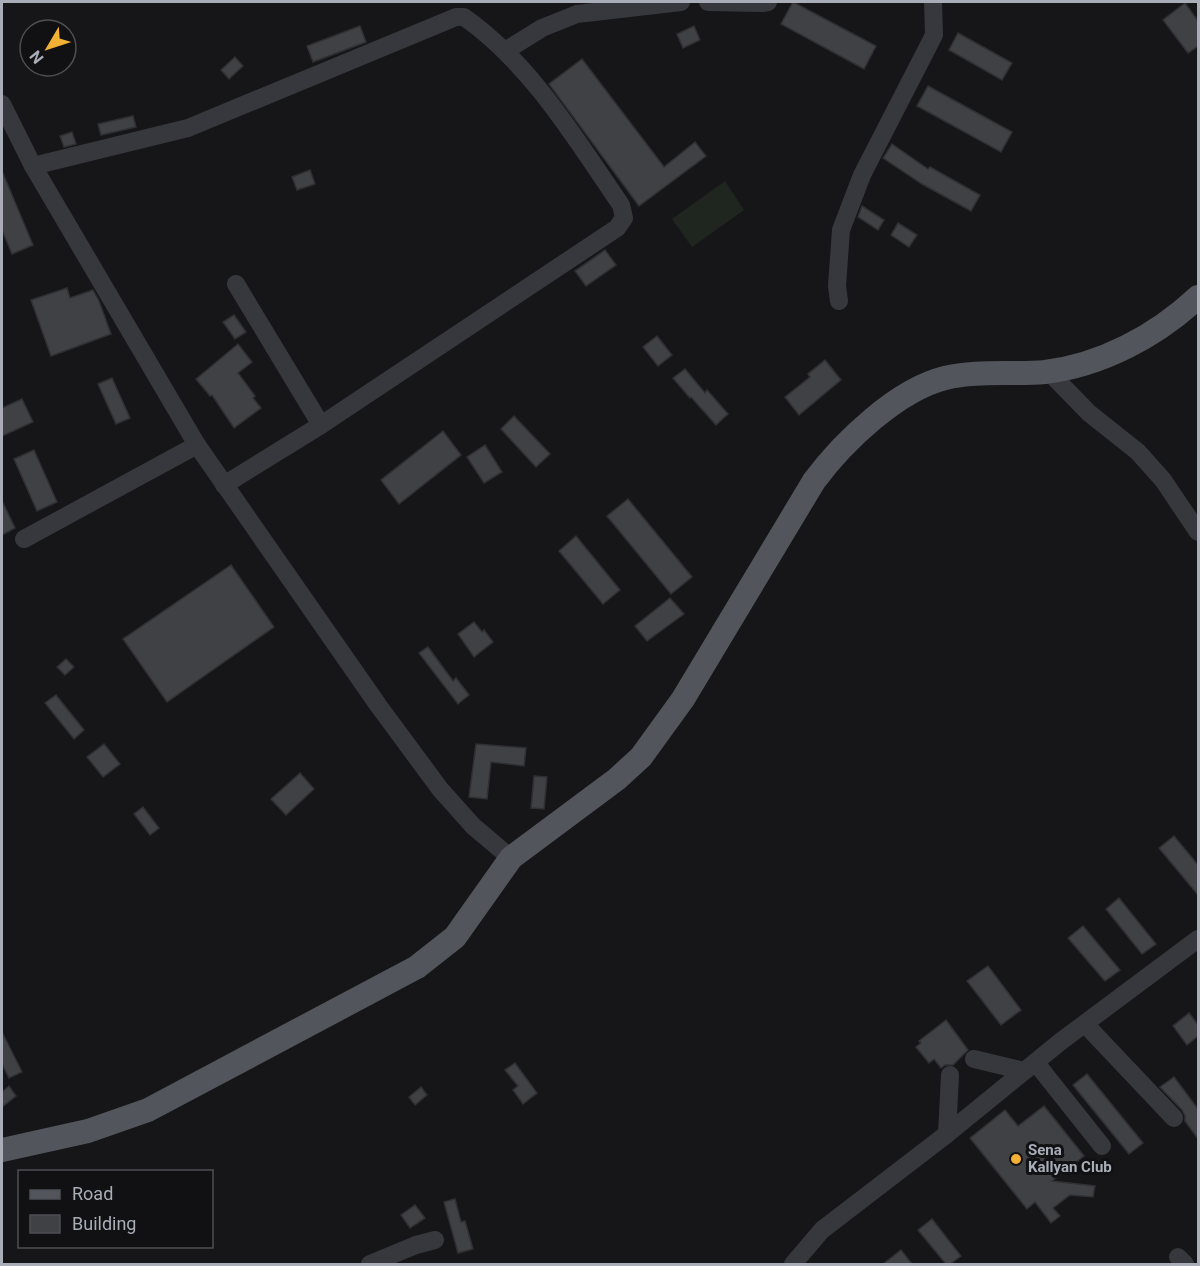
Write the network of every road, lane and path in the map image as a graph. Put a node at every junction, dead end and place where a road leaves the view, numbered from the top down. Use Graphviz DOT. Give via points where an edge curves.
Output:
graph roads {
  1 [pos="681,2"];
  2 [pos="708,2"];
  3 [pos="768,2"];
  4 [pos="933,2"];
  5 [pos="505,51"];
  6 [pos="2,104"];
  7 [pos="33,166"];
  8 [pos="236,284"];
  9 [pos="1198,297"];
  10 [pos="839,301"];
  11 [pos="1048,371"];
  12 [pos="321,425"];
  13 [pos="197,445"];
  14 [pos="224,485"];
  15 [pos="1198,532"];
  16 [pos="24,539"];
  17 [pos="511,858"];
  18 [pos="1198,939"];
  19 [pos="1085,1024"];
  20 [pos="975,1059"];
  21 [pos="1030,1067"];
  22 [pos="950,1075"];
  23 [pos="1174,1118"];
  24 [pos="947,1134"];
  25 [pos="1102,1146"];
  26 [pos="2,1150"];
  27 [pos="435,1240"];
  28 [pos="797,1263"];
  29 [pos="370,1264"];
  1 -- 5 [label="street" via="577,14 542,28"];
  2 -- 3 [label="street"];
  4 -- 10 [label="street" via="934,35 862,176 841,230"];
  5 -- 7 [label="street" via="464,17 456,17 188,128"];
  5 -- 12 [label="street" via="566,127 621,205 624,218 617,228"];
  6 -- 7 [label="street"];
  7 -- 13 [label="street"];
  8 -- 12 [label="street"];
  9 -- 11 [label="main road" via="1175,318 1131,345 1089,364"];
  11 -- 15 [label="street" via="1089,412 1138,452 1163,480"];
  11 -- 17 [label="main road" via="944,378 910,393 864,427 829,460 814,481 683,699 641,757"];
  12 -- 14 [label="street"];
  13 -- 14 [label="street"];
  13 -- 16 [label="street"];
  14 -- 17 [label="street" via="440,789 473,826"];
  17 -- 26 [label="main road" via="455,937 417,967 148,1110 88,1131"];
  18 -- 19 [label="street"];
  19 -- 21 [label="street"];
  19 -- 23 [label="street"];
  20 -- 21 [label="street"];
  21 -- 24 [label="street"];
  21 -- 25 [label="street"];
  22 -- 24 [label="street"];
  24 -- 28 [label="street" via="822,1230"];
  27 -- 29 [label="street"];
}
